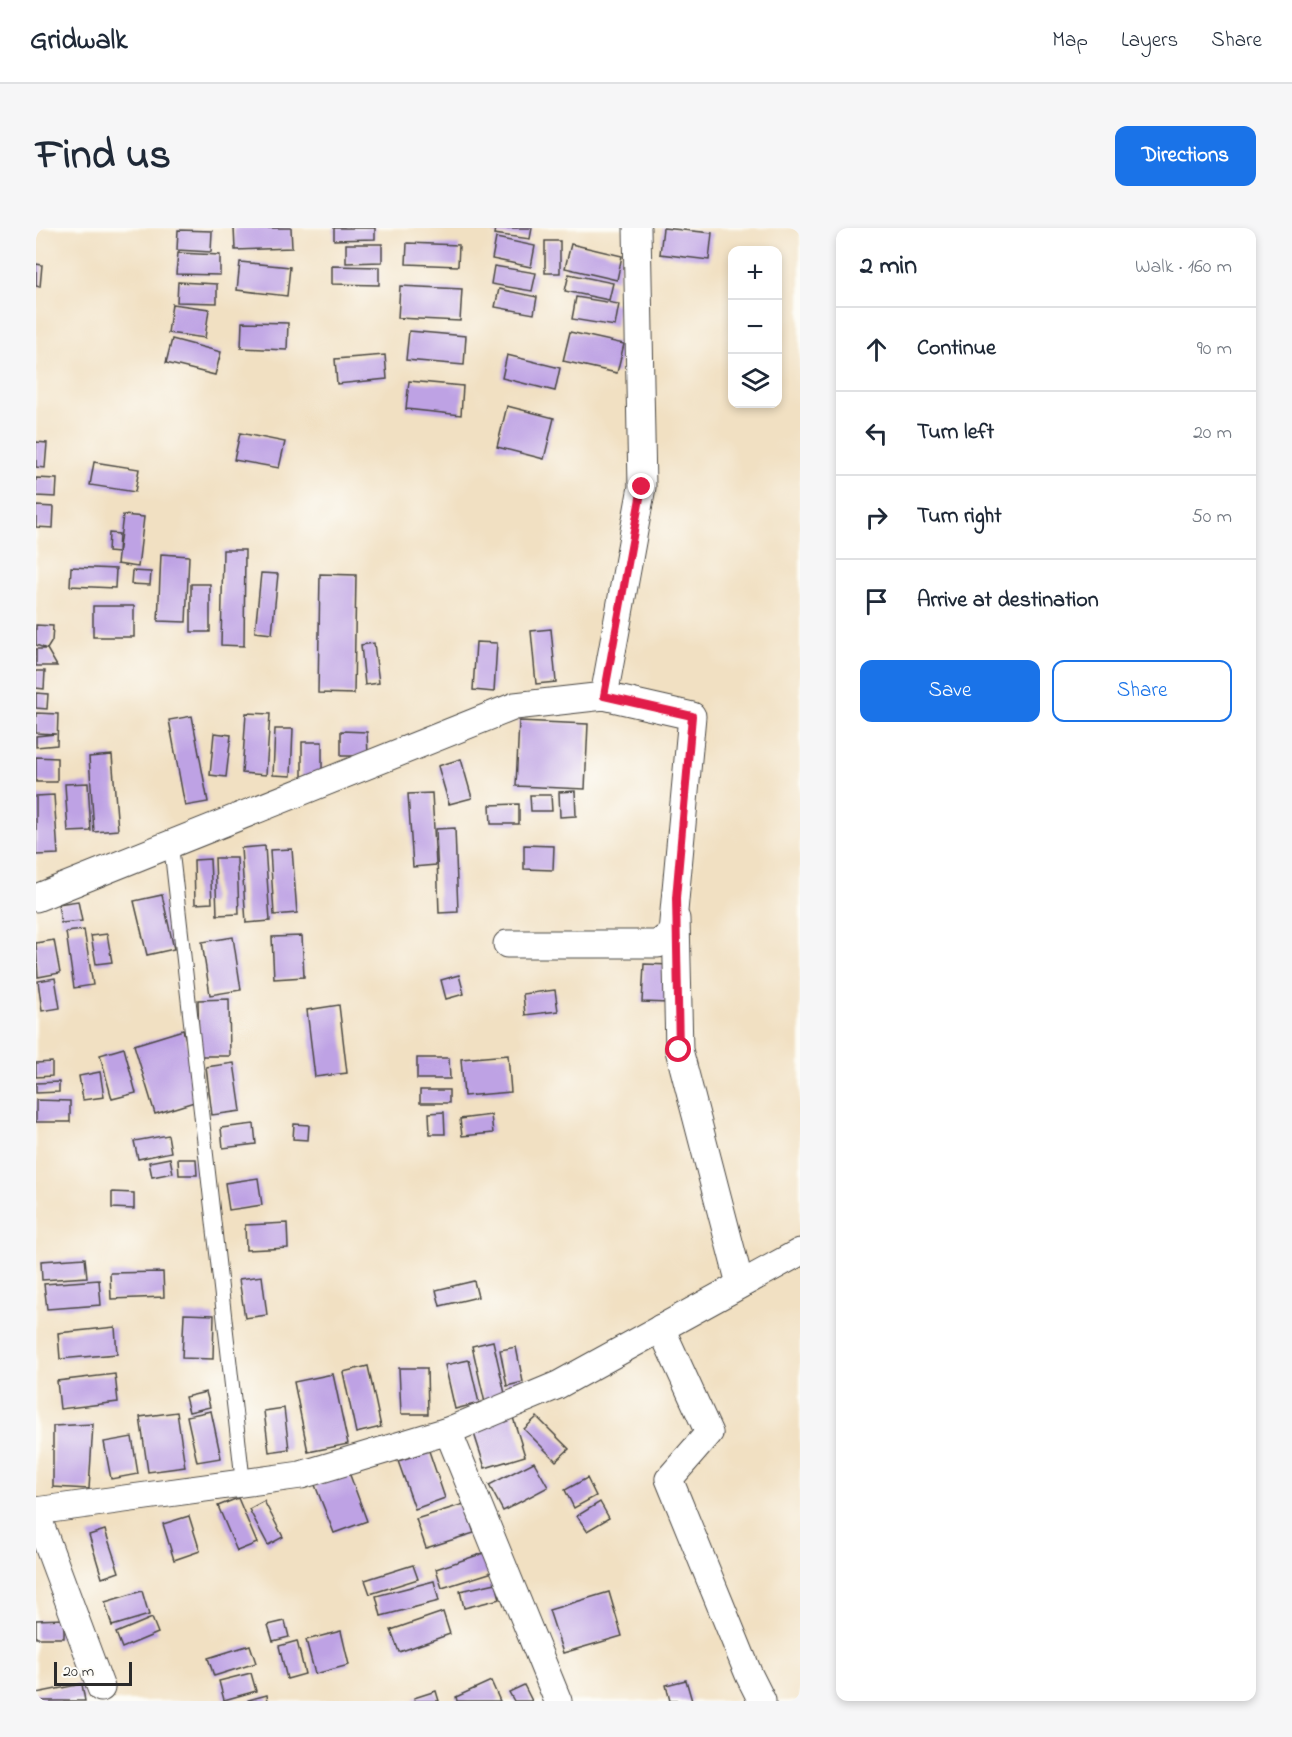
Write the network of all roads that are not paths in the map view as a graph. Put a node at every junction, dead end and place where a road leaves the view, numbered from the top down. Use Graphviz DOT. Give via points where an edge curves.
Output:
graph roads {
  1 [pos="637,228"];
  2 [pos="604,696"];
  3 [pos="171,845"];
  4 [pos="36,898"];
  5 [pos="676,898"];
  6 [pos="507,944"];
  7 [pos="800,1252"];
  8 [pos="740,1284"];
  9 [pos="661,1328"];
  10 [pos="448,1431"];
  11 [pos="243,1483"];
  12 [pos="36,1512"];
  13 [pos="101,1688"];
  14 [pos="558,1701"];
  15 [pos="762,1701"];
  1 -- 2 [label="street" via="642,487"];
  2 -- 3 [label="street" via="515,706"];
  2 -- 5 [label="street" via="692,716"];
  3 -- 4 [label="street"];
  3 -- 11 [label="lane"];
  5 -- 6 [label="street" via="672,933 658,944"];
  5 -- 8 [label="street" via="679,1050"];
  7 -- 8 [label="street"];
  8 -- 9 [label="street"];
  9 -- 10 [label="street" via="558,1384"];
  9 -- 15 [label="street" via="709,1433 669,1479"];
  10 -- 11 [label="street" via="301,1474"];
  10 -- 14 [label="street"];
  11 -- 12 [label="street"];
  12 -- 13 [label="street"];
}
